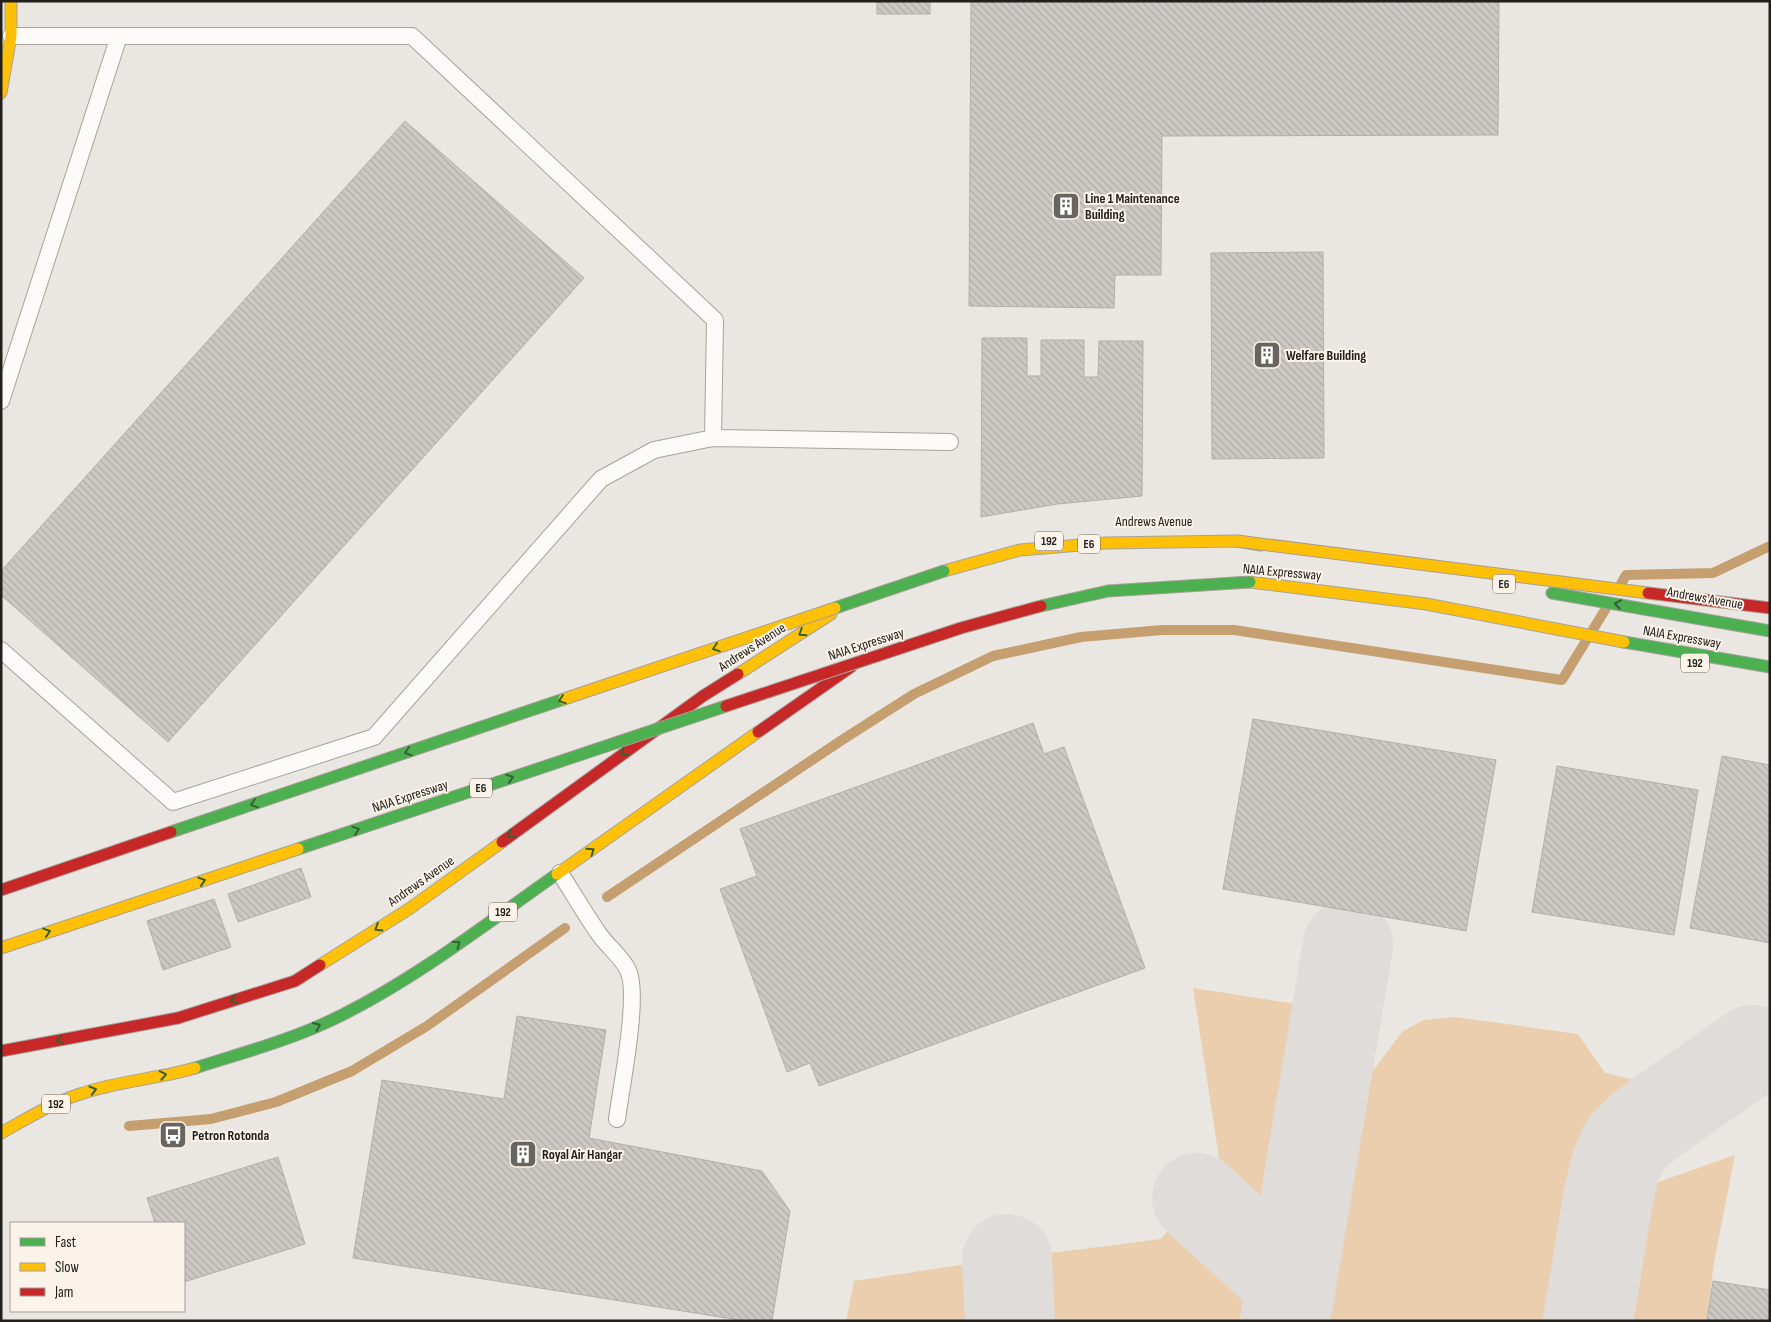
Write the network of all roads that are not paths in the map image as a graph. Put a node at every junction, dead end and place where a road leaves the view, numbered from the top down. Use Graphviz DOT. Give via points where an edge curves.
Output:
graph roads {
  1 [pos="11,1"];
  2 [pos="11,36"];
  3 [pos="119,36"];
  4 [pos="1,93"];
  5 [pos="1,401"];
  6 [pos="713,438"];
  7 [pos="950,442"];
  8 [pos="1237,541"];
  9 [pos="1597,593"];
  10 [pos="1636,601"];
  11 [pos="1770,608"];
  12 [pos="1770,624"];
  13 [pos="1770,631"];
  14 [pos="1562,638"];
  15 [pos="1,650"];
  16 [pos="1620,650"];
  17 [pos="1770,667"];
  18 [pos="1770,676"];
  19 [pos="560,873"];
  20 [pos="1,890"];
  21 [pos="1,948"];
  22 [pos="1,1051"];
  23 [pos="617,1119"];
  24 [pos="1,1133"];
  1 -- 2 [label="main road"];
  2 -- 3 [label="lane"];
  2 -- 4 [label="main road"];
  3 -- 5 [label="lane"];
  3 -- 6 [label="lane" via="412,36 715,320"];
  6 -- 7 [label="lane"];
  6 -- 15 [label="lane" via="654,450 601,479 374,737 173,802"];
  8 -- 11 [label="main road, bridge"];
  13 -- 8 [label="main road, NAIA Expressway / E6, one-way, bridge" via="1342,556"];
  8 -- 20 [label="main road, NAIA Expressway / E6, one-way, bridge" via="1106,542 1020,550 944,571"];
  9 -- 22 [label="main road, Andrews Avenue / 192, one-way" via="1253,536 1089,535 1020,545 950,564 836,611 703,696 409,909 295,980 178,1018"];
  10 -- 12 [label="main road, Andrews Avenue"];
  19 -- 14 [label="main road, 192, one-way" via="854,665 975,612 1106,584 1248,589 1424,611"];
  16 -- 18 [label="main road, 192"];
  21 -- 17 [label="main road, NAIA Expressway / E6, one-way, bridge" via="961,628 1026,609 1108,591 1250,582 1426,604"];
  19 -- 23 [label="lane" via="629,972 632,990 630,1017"];
  24 -- 19 [label="main road, 192, one-way" via="79,1094 191,1069 286,1040 342,1015 419,971"];
}
